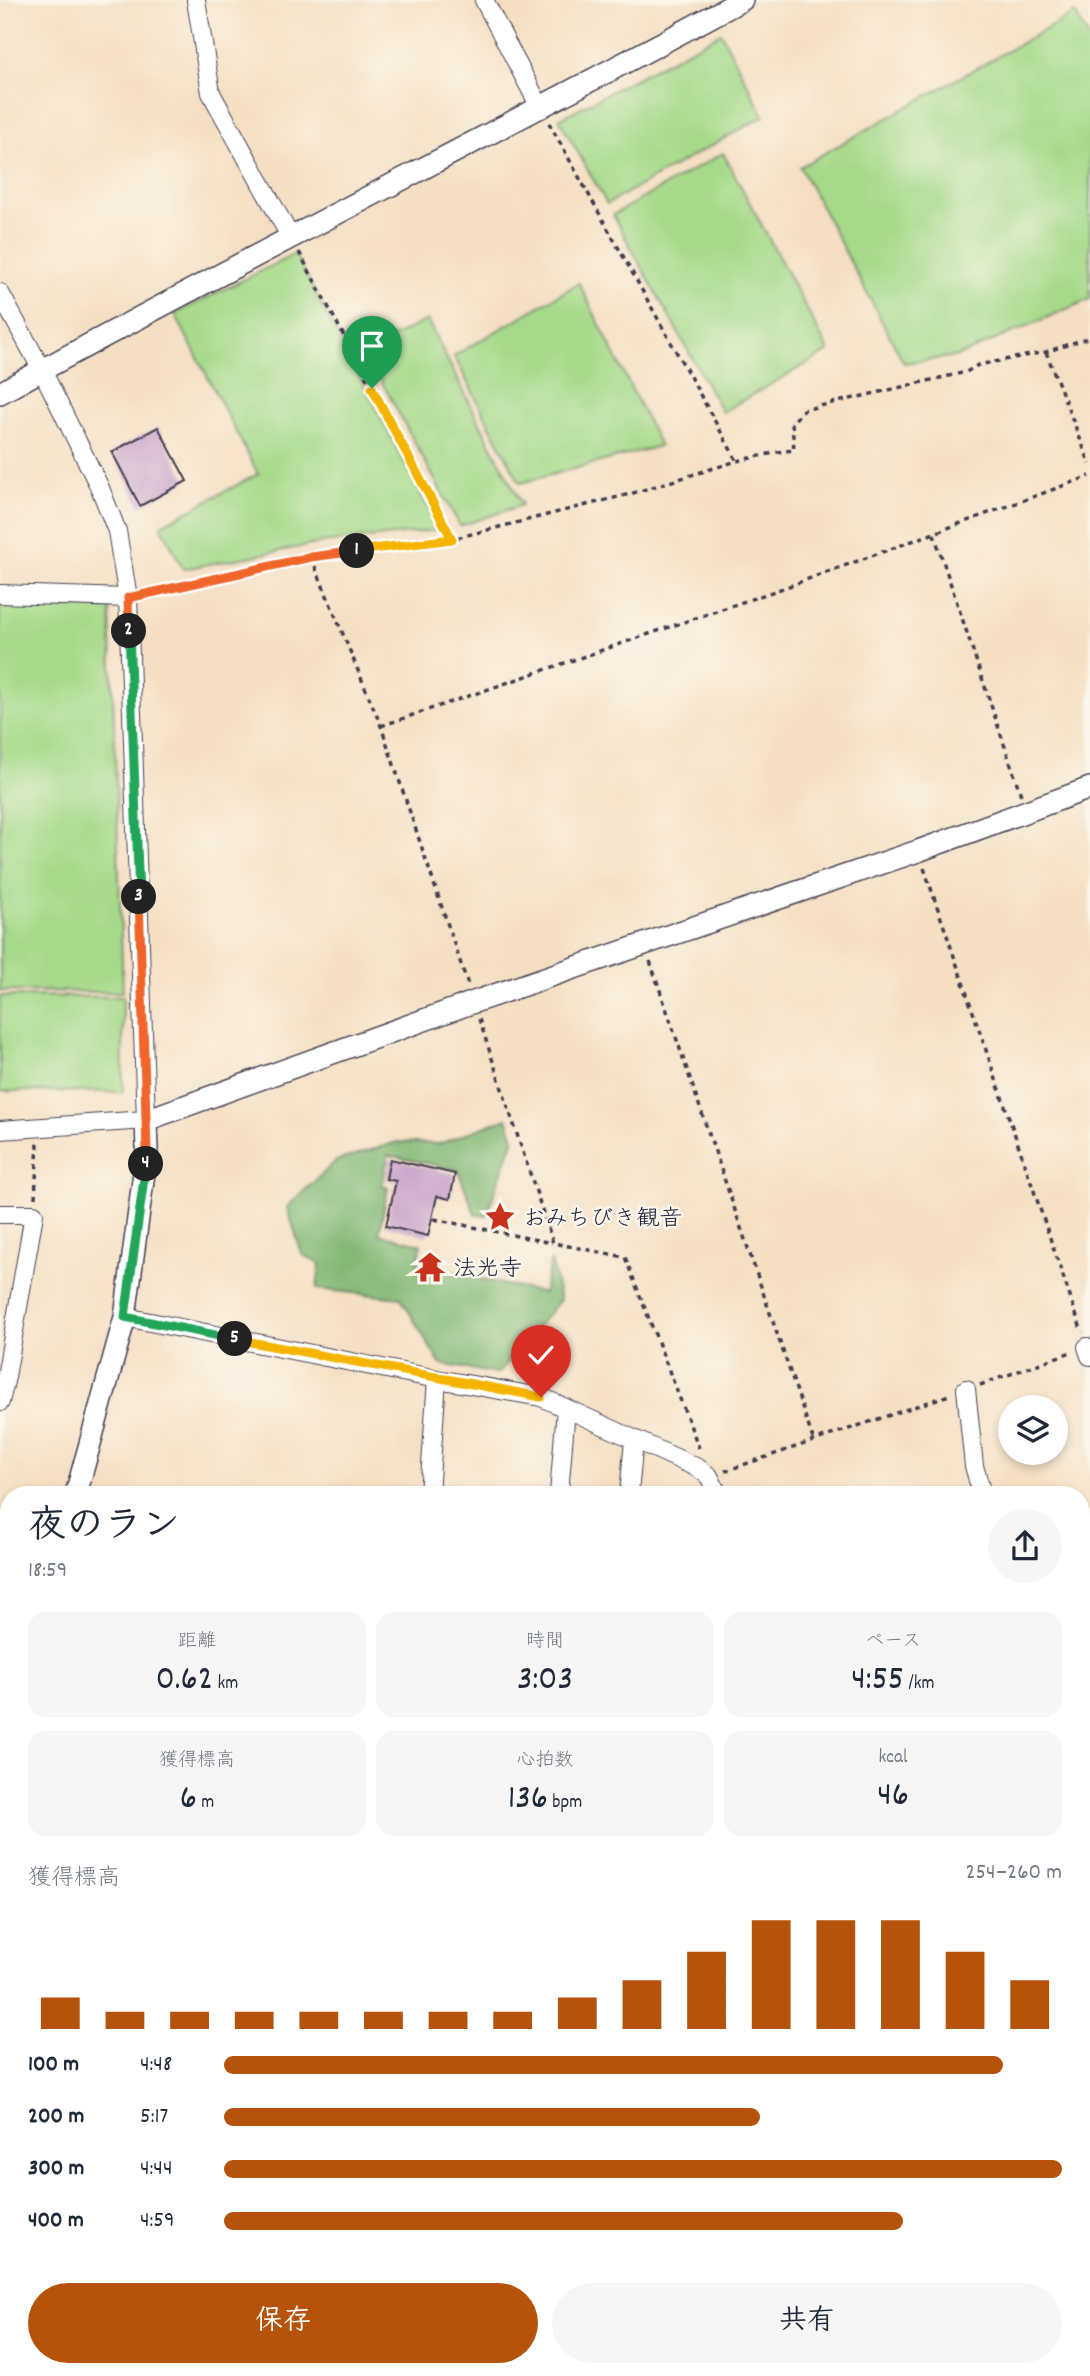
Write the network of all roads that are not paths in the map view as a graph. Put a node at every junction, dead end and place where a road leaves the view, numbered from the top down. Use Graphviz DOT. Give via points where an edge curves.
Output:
graph roads {
  1 [pos="196,0"];
  2 [pos="484,0"];
  3 [pos="742,0"];
  4 [pos="541,109"];
  5 [pos="291,237"];
  6 [pos="0,293"];
  7 [pos="42,370"];
  8 [pos="0,393"];
  9 [pos="0,594"];
  10 [pos="128,598"];
  11 [pos="1090,788"];
  12 [pos="146,1120"];
  13 [pos="0,1130"];
  14 [pos="0,1214"];
  15 [pos="9,1312"];
  16 [pos="125,1317"];
  17 [pos="437,1379"];
  18 [pos="966,1389"];
  19 [pos="0,1402"];
  20 [pos="566,1408"];
  21 [pos="634,1440"];
  22 [pos="78,1486"];
  23 [pos="430,1486"];
  24 [pos="560,1486"];
  25 [pos="630,1486"];
  26 [pos="714,1486"];
  27 [pos="980,1486"];
  1 -- 5 [label="street" via="211,93"];
  2 -- 4 [label="street"];
  3 -- 4 [label="street"];
  4 -- 5 [label="street"];
  5 -- 7 [label="street"];
  6 -- 7 [label="street"];
  7 -- 8 [label="street"];
  7 -- 10 [label="street" via="117,531"];
  9 -- 10 [label="street"];
  10 -- 12 [label="street"];
  11 -- 12 [label="street"];
  12 -- 13 [label="street"];
  12 -- 16 [label="street" via="147,1150"];
  14 -- 15 [label="street" via="34,1214"];
  15 -- 19 [label="street"];
  16 -- 17 [label="street"];
  16 -- 22 [label="street"];
  17 -- 20 [label="street" via="541,1397"];
  17 -- 23 [label="street"];
  18 -- 27 [label="street"];
  20 -- 21 [label="street"];
  20 -- 24 [label="street"];
  21 -- 25 [label="street"];
  21 -- 26 [label="street" via="698,1468"];
}
